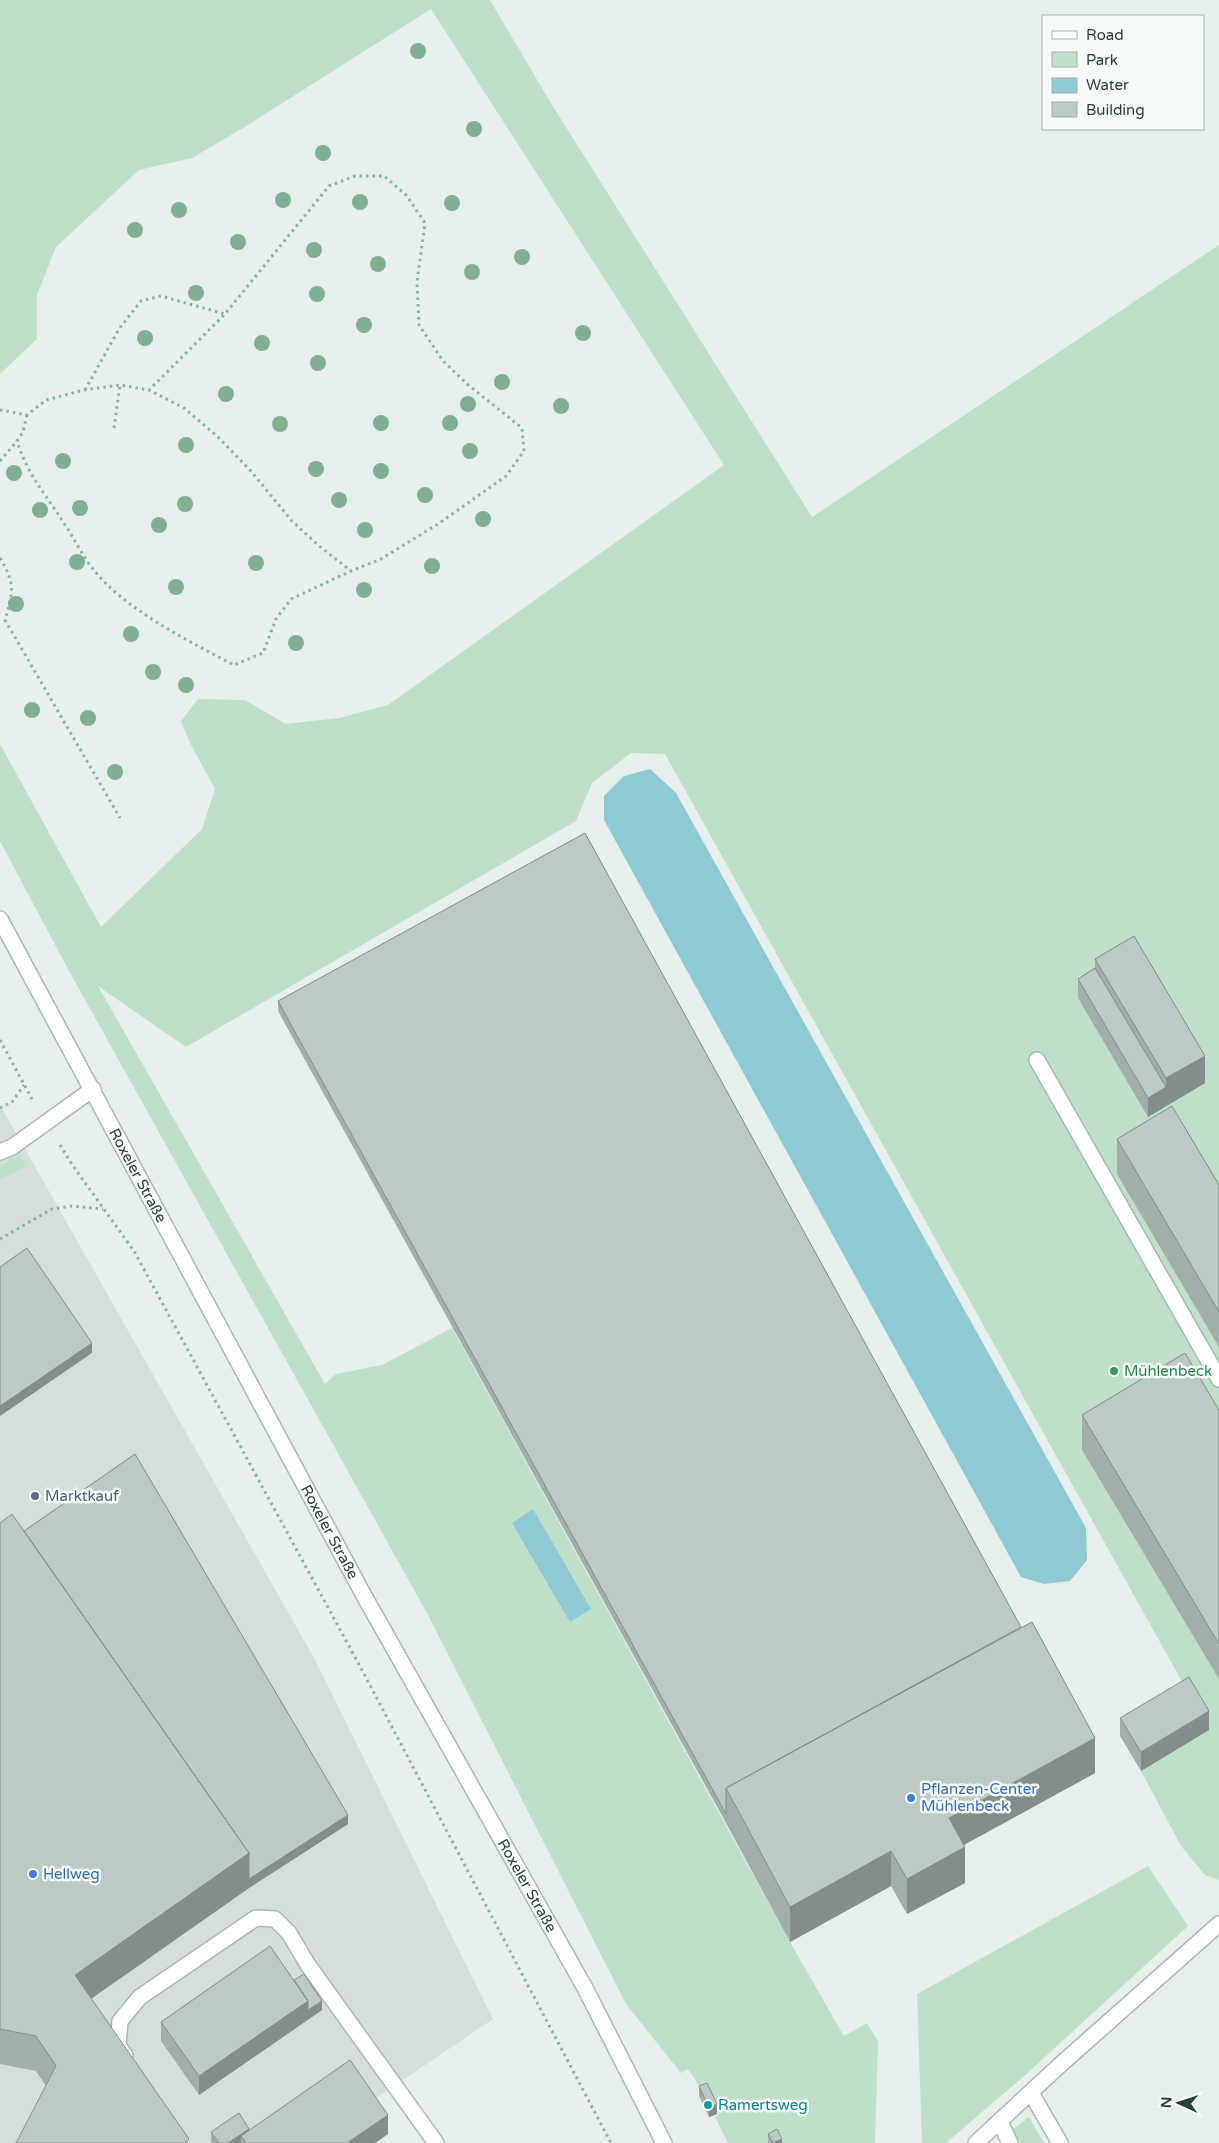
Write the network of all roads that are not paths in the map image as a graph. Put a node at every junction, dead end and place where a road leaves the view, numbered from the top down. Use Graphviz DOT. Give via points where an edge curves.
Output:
graph roads {
  1 [pos="0,919"];
  2 [pos="1037,1060"];
  3 [pos="93,1089"];
  4 [pos="0,1152"];
  5 [pos="1219,1379"];
  6 [pos="1219,1924"];
  7 [pos="134,2068"];
  8 [pos="1031,2093"];
  9 [pos="1000,2122"];
  10 [pos="436,2143"];
  11 [pos="664,2143"];
  12 [pos="976,2143"];
  13 [pos="1010,2143"];
  14 [pos="1060,2143"];
  1 -- 3 [label="main road, Roxeler Straße"];
  2 -- 5 [label="main road"];
  3 -- 4 [label="main road"];
  3 -- 11 [label="main road, Roxeler Straße" via="358,1584 585,1988"];
  6 -- 8 [label="main road"];
  7 -- 10 [label="main road" via="118,2046 120,2021 140,1997 256,1918 275,1918 289,1933 308,1965"];
  8 -- 9 [label="main road"];
  8 -- 14 [label="main road"];
  9 -- 12 [label="main road"];
  9 -- 13 [label="main road"];
}
